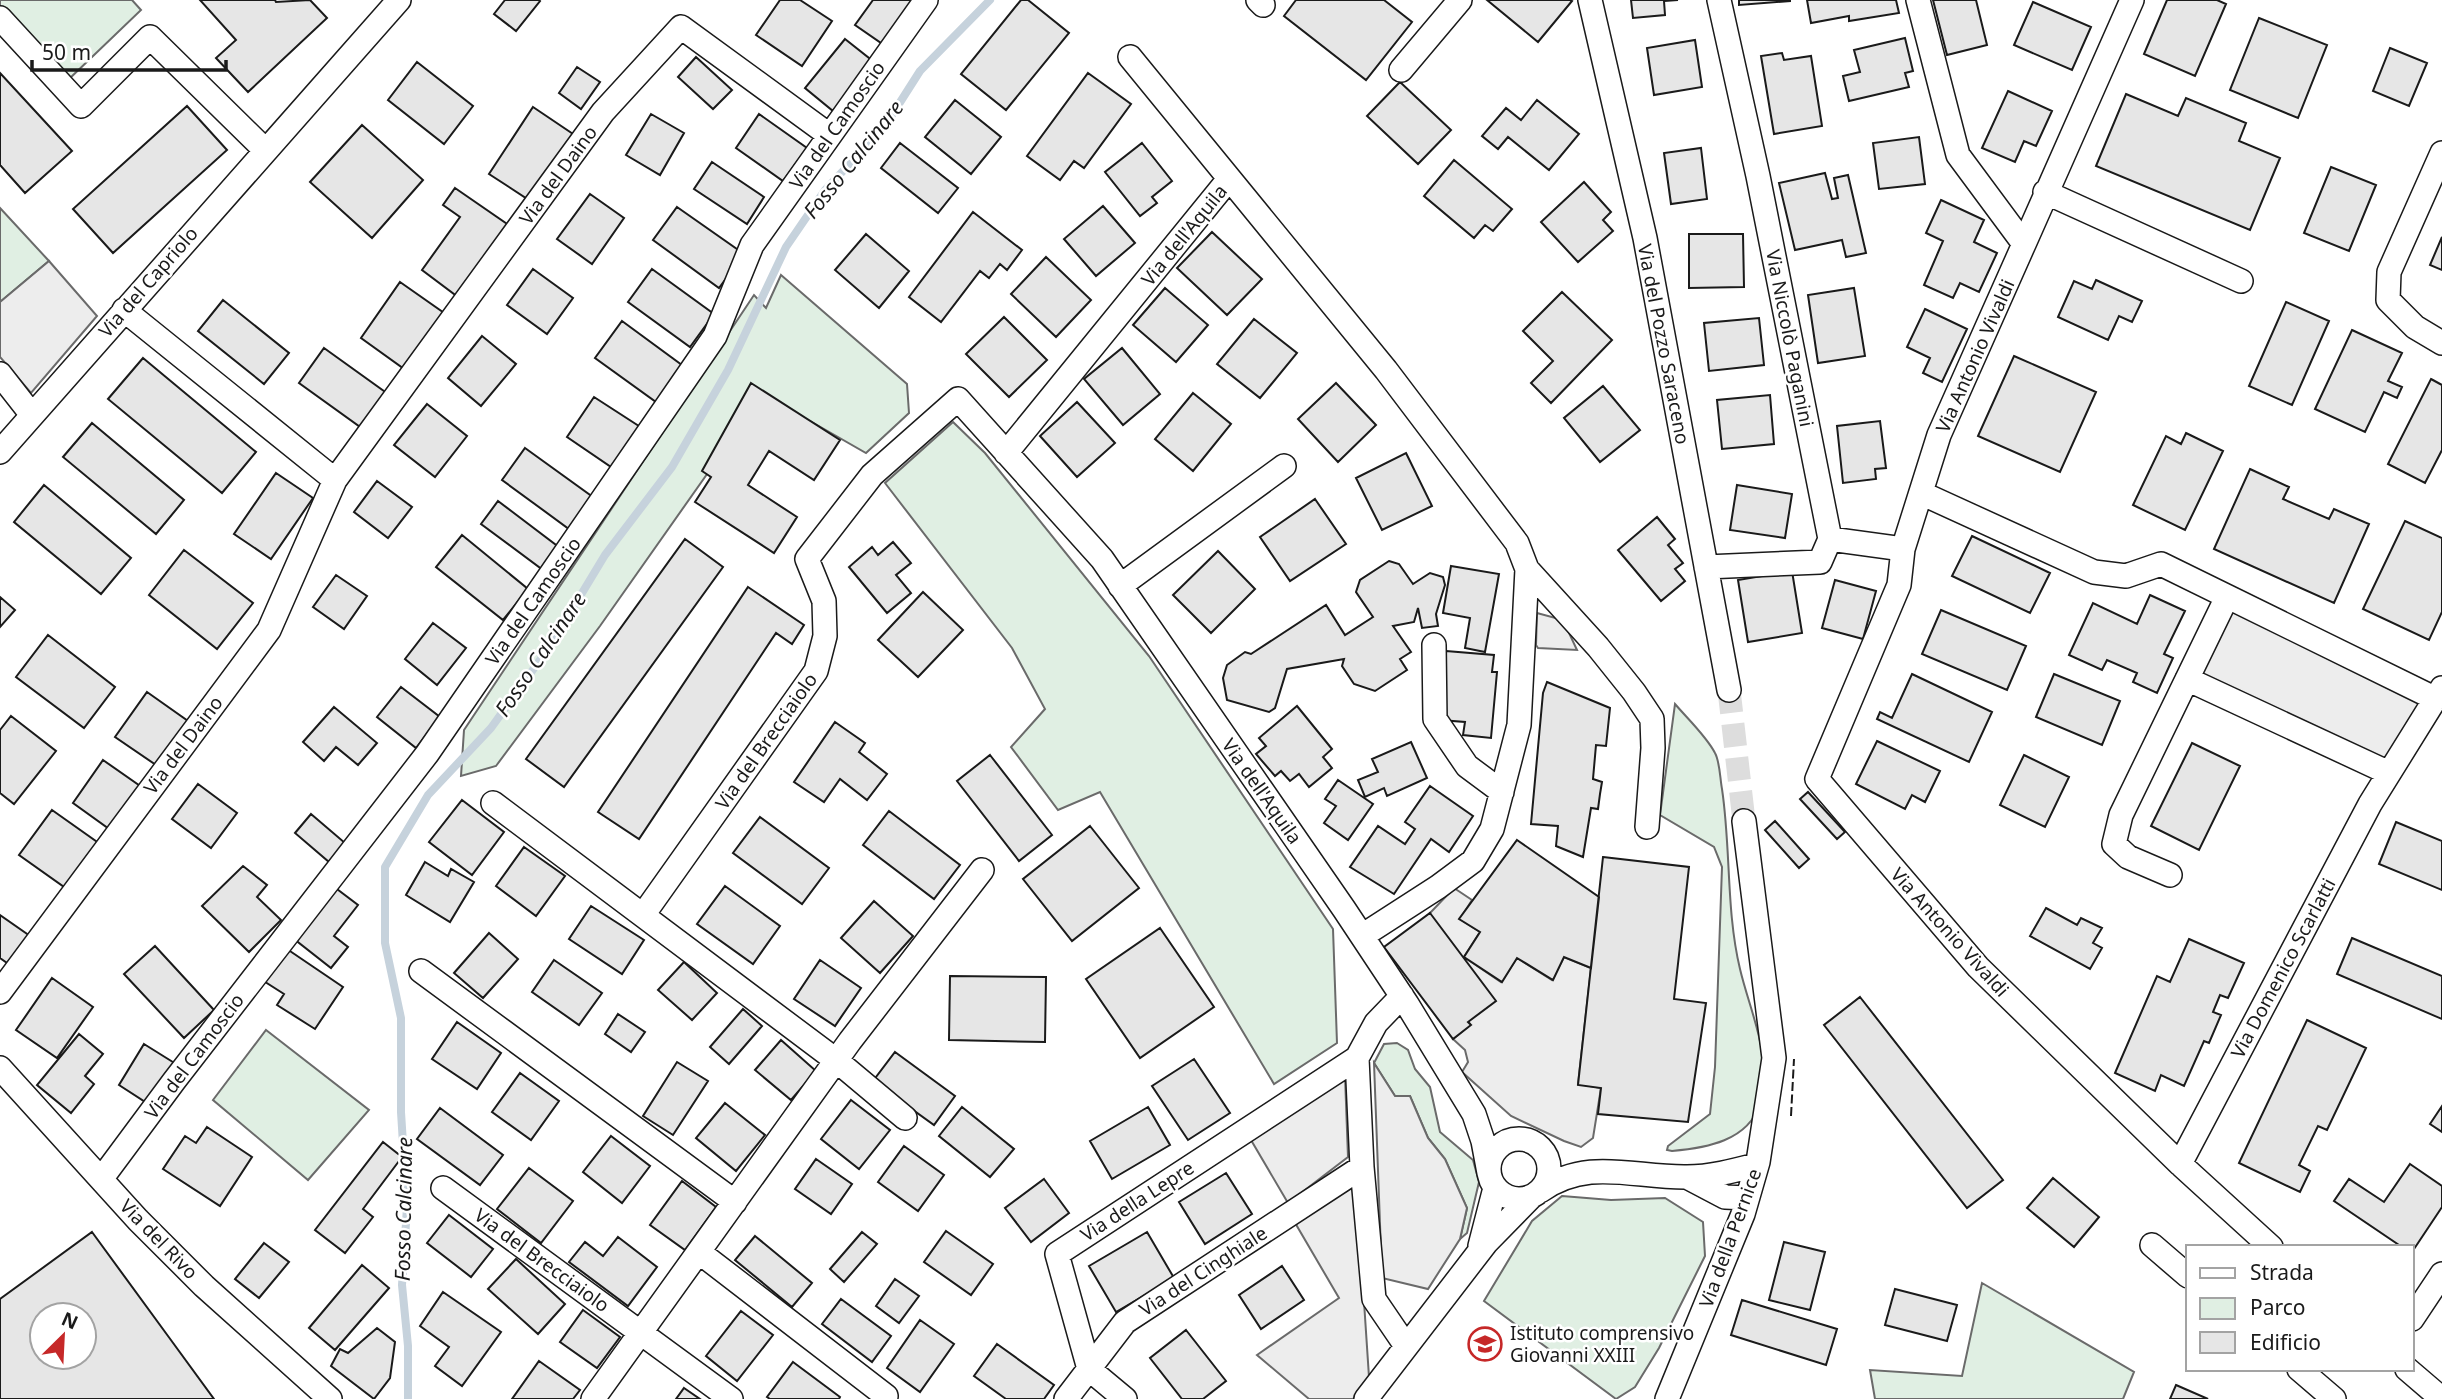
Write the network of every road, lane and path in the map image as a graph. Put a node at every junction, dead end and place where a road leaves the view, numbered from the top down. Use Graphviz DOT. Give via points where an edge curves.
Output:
graph roads {
  1 [pos="399,0"];
  2 [pos="926,0"];
  3 [pos="1460,0"];
  4 [pos="1590,0"];
  5 [pos="1719,0"];
  6 [pos="1918,0"];
  7 [pos="2133,0"];
  8 [pos="0,18"];
  9 [pos="1129,57"];
  10 [pos="1401,71"];
  11 [pos="829,135"];
  12 [pos="265,150"];
  13 [pos="2442,153"];
  14 [pos="1229,179"];
  15 [pos="2045,192"];
  16 [pos="2024,244"];
  17 [pos="2241,281"];
  18 [pos="124,310"];
  19 [pos="2442,343"];
  20 [pos="0,374"];
  21 [pos="958,399"];
  22 [pos="32,415"];
  23 [pos="0,452"];
  24 [pos="1006,453"];
  25 [pos="1284,466"];
  26 [pos="335,480"];
  27 [pos="1921,493"];
  28 [pos="1830,539"];
  29 [pos="1903,549"];
  30 [pos="1706,567"];
  31 [pos="1527,569"];
  32 [pos="1121,586"];
  33 [pos="2227,597"];
  34 [pos="1434,645"];
  35 [pos="2186,679"];
  36 [pos="1729,690"];
  37 [pos="2439,693"];
  38 [pos="2389,773"];
  39 [pos="1502,792"];
  40 [pos="494,803"];
  41 [pos="1744,821"];
  42 [pos="1647,827"];
  43 [pos="982,870"];
  44 [pos="2170,875"];
  45 [pos="643,915"];
  46 [pos="1362,936"];
  47 [pos="421,971"];
  48 [pos="0,992"];
  49 [pos="1402,996"];
  50 [pos="1357,1058"];
  51 [pos="836,1061"];
  52 [pos="0,1068"];
  53 [pos="1474,1114"];
  54 [pos="905,1118"];
  55 [pos="1513,1140"];
  56 [pos="1542,1151"];
  57 [pos="2180,1164"];
  58 [pos="1756,1165"];
  59 [pos="1362,1167"];
  60 [pos="1594,1170"];
  61 [pos="102,1178"];
  62 [pos="1687,1178"];
  63 [pos="1492,1181"];
  64 [pos="443,1188"];
  65 [pos="1536,1193"];
  66 [pos="1747,1198"];
  67 [pos="735,1202"];
  68 [pos="2152,1245"];
  69 [pos="2269,1245"];
  70 [pos="699,1252"];
  71 [pos="1478,1254"];
  72 [pos="2186,1274"];
  73 [pos="2442,1274"];
  74 [pos="2414,1316"];
  75 [pos="641,1332"];
  76 [pos="1406,1346"];
  77 [pos="1089,1369"];
  78 [pos="2301,1371"];
  79 [pos="2409,1371"];
  80 [pos="886,1396"];
  81 [pos="330,1399"];
  82 [pos="593,1399"];
  83 [pos="731,1399"];
  84 [pos="1066,1399"];
  85 [pos="1125,1399"];
  86 [pos="1366,1399"];
  87 [pos="1667,1399"];
  88 [pos="2334,1399"];
  89 [pos="2442,1399"];
  1 -- 12 [label="street, Via del Capriolo"];
  2 -- 11 [label="street, Via del Camoscio"];
  3 -- 10 [label="street"];
  4 -- 30 [label="street, Via del Pozzo Saraceno" via="1645,238"];
  5 -- 28 [label="street, Via Niccolò Paganini"];
  6 -- 16 [label="street" via="1958,155"];
  7 -- 15 [label="street, Via Antonio Vivaldi"];
  8 -- 12 [label="street" via="81,106 150,37"];
  9 -- 14 [label="street"];
  11 -- 26 [label="street, Via del Daino" via="681,27 603,112"];
  11 -- 61 [label="street, Via del Camoscio" via="752,244 715,336 428,754"];
  12 -- 18 [label="street, Via del Capriolo"];
  13 -- 19 [label="street" via="2389,272 2388,300 2415,327"];
  14 -- 24 [label="street, Via dell'Aquila"];
  14 -- 31 [label="street" via="1386,370 1517,543"];
  15 -- 16 [label="street, Via Antonio Vivaldi"];
  15 -- 17 [label="street"];
  16 -- 27 [label="street, Via Antonio Vivaldi" via="1939,435"];
  18 -- 22 [label="street, Via del Capriolo"];
  18 -- 26 [label="street"];
  20 -- 22 [label="street"];
  21 -- 24 [label="street, Via dell'Aquila"];
  21 -- 45 [label="street, Via del Brecciaiolo" via="872,475 807,559 824,601 825,636 816,671"];
  22 -- 23 [label="street, Via del Capriolo"];
  24 -- 32 [label="street, Via dell'Aquila"];
  25 -- 32 [label="street"];
  26 -- 48 [label="street, Via del Daino" via="269,631"];
  27 -- 29 [label="street, Via Antonio Vivaldi"];
  27 -- 33 [label="street, Via Domenico Scarlatti" via="2094,572 2126,576 2161,564"];
  28 -- 29 [label="street"];
  28 -- 30 [label="street" via="1820,562"];
  29 -- 57 [label="street, Via Antonio Vivaldi" via="1899,585 1817,779 1978,967"];
  30 -- 36 [label="street, Via del Pozzo Saraceno"];
  31 -- 39 [label="street" via="1520,725"];
  31 -- 42 [label="street" via="1598,647 1652,719"];
  32 -- 46 [label="street, Via dell'Aquila"];
  33 -- 35 [label="street"];
  33 -- 37 [label="street, Via Domenico Scarlatti"];
  34 -- 39 [label="street" via="1435,719 1467,766"];
  35 -- 38 [label="street"];
  35 -- 44 [label="street" via="2121,815 2114,844 2128,857"];
  37 -- 38 [label="street, Via Domenico Scarlatti"];
  38 -- 57 [label="street, Via Domenico Scarlatti"];
  39 -- 46 [label="street" via="1492,829 1473,861"];
  40 -- 45 [label="street"];
  41 -- 58 [label="street, Via della Pernice" via="1774,1058"];
  43 -- 51 [label="street"];
  45 -- 51 [label="street"];
  46 -- 49 [label="street, Via dell'Aquila"];
  47 -- 67 [label="street"];
  49 -- 50 [label="street" via="1376,1023"];
  49 -- 53 [label="street, Via dell'Aquila"];
  50 -- 59 [label="street"];
  50 -- 77 [label="street, Via della Lepre" via="1057,1254"];
  51 -- 54 [label="street"];
  51 -- 67 [label="street"];
  52 -- 61 [label="street, Via del Rivo"];
  53 -- 55 [label="street"];
  53 -- 63 [label="street, Via dell'Aquila"];
  55 -- 56 [label="street" via="1530,1141"];
  55 -- 63 [label="street" via="1492,1155"];
  56 -- 60 [label="street"];
  56 -- 65 [label="street" via="1548,1175"];
  57 -- 69 [label="street, Via Antonio Vivaldi"];
  58 -- 62 [label="street"];
  58 -- 66 [label="street, Via della Pernice"];
  59 -- 76 [label="street" via="1374,1299"];
  59 -- 77 [label="street, Via del Cinghiale" via="1125,1322"];
  60 -- 62 [label="street"];
  60 -- 65 [label="street" via="1564,1178"];
  61 -- 81 [label="street, Via del Rivo" via="204,1286"];
  62 -- 66 [label="street" via="1725,1197"];
  63 -- 65 [label="street" via="1512,1199"];
  63 -- 71 [label="street"];
  64 -- 75 [label="street, Via del Brecciaiolo"];
  65 -- 71 [label="street"];
  66 -- 87 [label="street, Via della Pernice"];
  67 -- 70 [label="street"];
  68 -- 72 [label="street"];
  70 -- 75 [label="street"];
  70 -- 80 [label="street"];
  71 -- 76 [label="street"];
  73 -- 74 [label="street"];
  75 -- 82 [label="street"];
  75 -- 83 [label="street, Via del Brecciaiolo"];
  76 -- 86 [label="street"];
  77 -- 84 [label="street, Via del Cinghiale"];
  77 -- 85 [label="street"];
  78 -- 88 [label="street"];
  79 -- 89 [label="street"];
}
